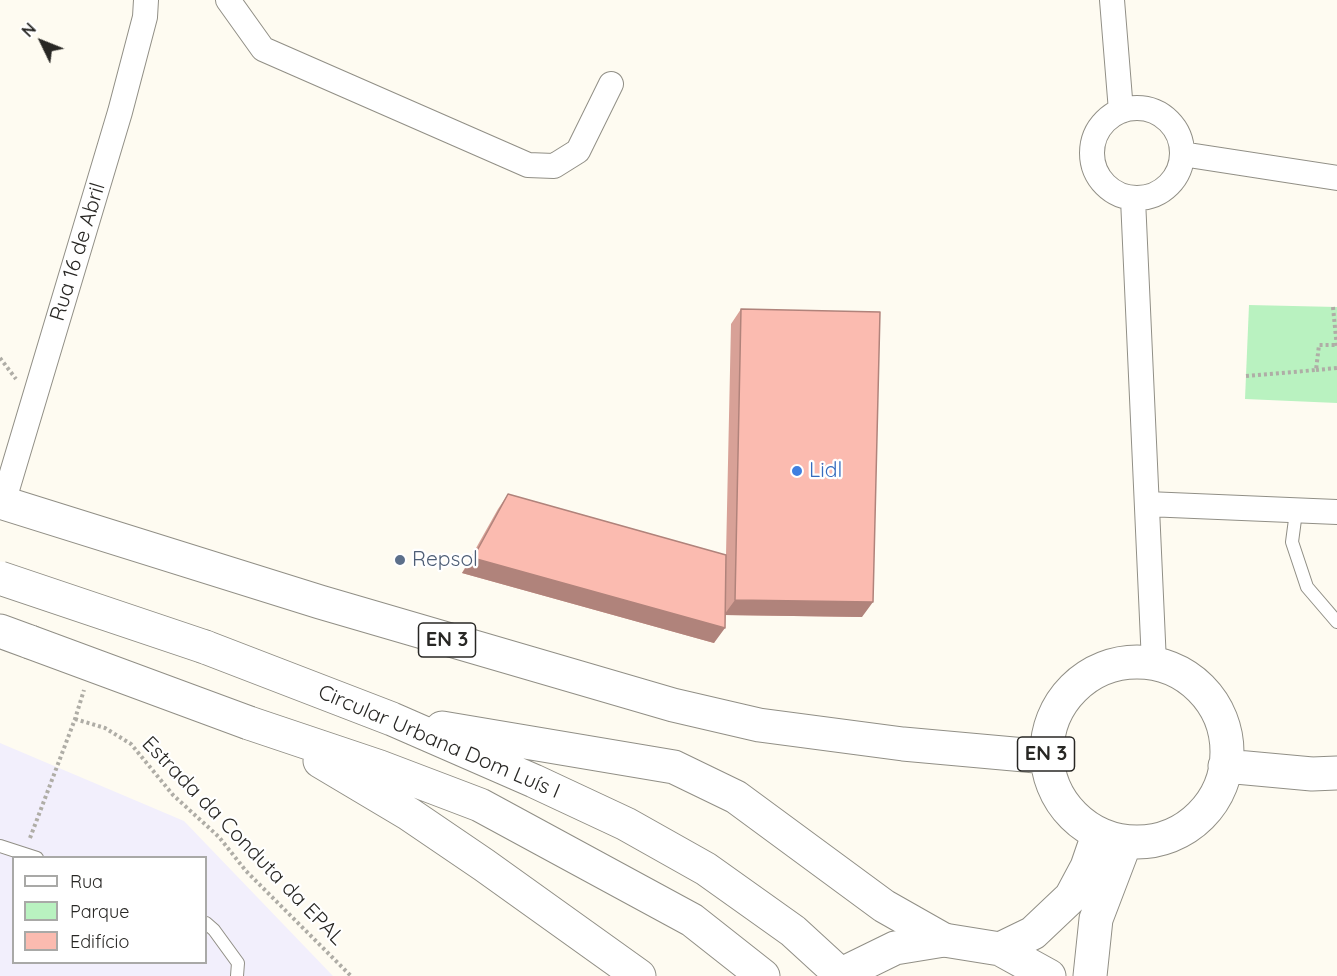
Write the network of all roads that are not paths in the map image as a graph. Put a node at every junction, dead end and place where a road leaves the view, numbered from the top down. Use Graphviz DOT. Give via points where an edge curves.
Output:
graph roads {
  1 [pos="146,0"];
  2 [pos="228,0"];
  3 [pos="1112,0"];
  4 [pos="611,84"];
  5 [pos="1121,111"];
  6 [pos="1182,154"];
  7 [pos="1337,178"];
  8 [pos="1133,199"];
  9 [pos="2,503"];
  10 [pos="1147,504"];
  11 [pos="1296,512"];
  12 [pos="1337,512"];
  13 [pos="0,578"];
  14 [pos="1337,622"];
  15 [pos="0,631"];
  16 [pos="1154,663"];
  17 [pos="392,719"];
  18 [pos="259,727"];
  19 [pos="1047,757"];
  20 [pos="1226,766"];
  21 [pos="1337,773"];
  22 [pos="1111,839"];
  23 [pos="0,846"];
  24 [pos="33,856"];
  25 [pos="207,924"];
  26 [pos="944,940"];
  27 [pos="1000,949"];
  28 [pos="237,976"];
  29 [pos="639,976"];
  30 [pos="763,976"];
  31 [pos="843,976"];
  32 [pos="1049,976"];
  33 [pos="1090,976"];
  1 -- 9 [label="street, Rua 16 de Abril" via="120,112"];
  2 -- 4 [label="street" via="263,49 528,165 554,165 578,151"];
  3 -- 5 [label="street"];
  5 -- 6 [label="street" via="1150,110 1163,117 1180,139"];
  5 -- 8 [label="street" via="1099,129 1092,158 1105,186 1117,195"];
  6 -- 7 [label="street"];
  6 -- 8 [label="street" via="1173,181 1162,191"];
  8 -- 10 [label="street"];
  9 -- 19 [label="main road, EN 3" via="320,602 673,705 759,725"];
  10 -- 11 [label="street"];
  10 -- 16 [label="street"];
  11 -- 12 [label="street"];
  11 -- 14 [label="lane" via="1292,542 1307,587"];
  13 -- 17 [label="main road, Circular Urbana Dom Luís I, bridge" via="205,647"];
  15 -- 18 [label="main road, Circular Urbana Dom Luís I, bridge"];
  16 -- 19 [label="main road, EN 3" via="1123,662 1093,672 1069,692 1054,715 1046,743"];
  16 -- 20 [label="main road, EN 3" via="1183,674 1207,693 1222,720 1228,751"];
  17 -- 26 [label="main road" via="674,767 736,797 885,906"];
  17 -- 31 [label="main road, Circular Urbana Dom Luís I" via="626,824 706,869 794,931"];
  18 -- 29 [label="main road" via="409,814"];
  18 -- 30 [label="main road, Circular Urbana Dom Luís I" via="480,804 692,920"];
  19 -- 22 [label="main road, EN 3" via="1047,771 1057,797 1074,819"];
  20 -- 21 [label="main road"];
  20 -- 22 [label="main road, EN 3" via="1223,782 1208,809 1185,830 1156,842"];
  22 -- 27 [label="main road" via="1087,867 1071,897 1032,933"];
  22 -- 33 [label="main road"];
  23 -- 24 [label="lane"];
  25 -- 28 [label="lane" via="238,963"];
  26 -- 27 [label="main road"];
  26 -- 31 [label="main road" via="895,948"];
  27 -- 32 [label="main road"];
}
